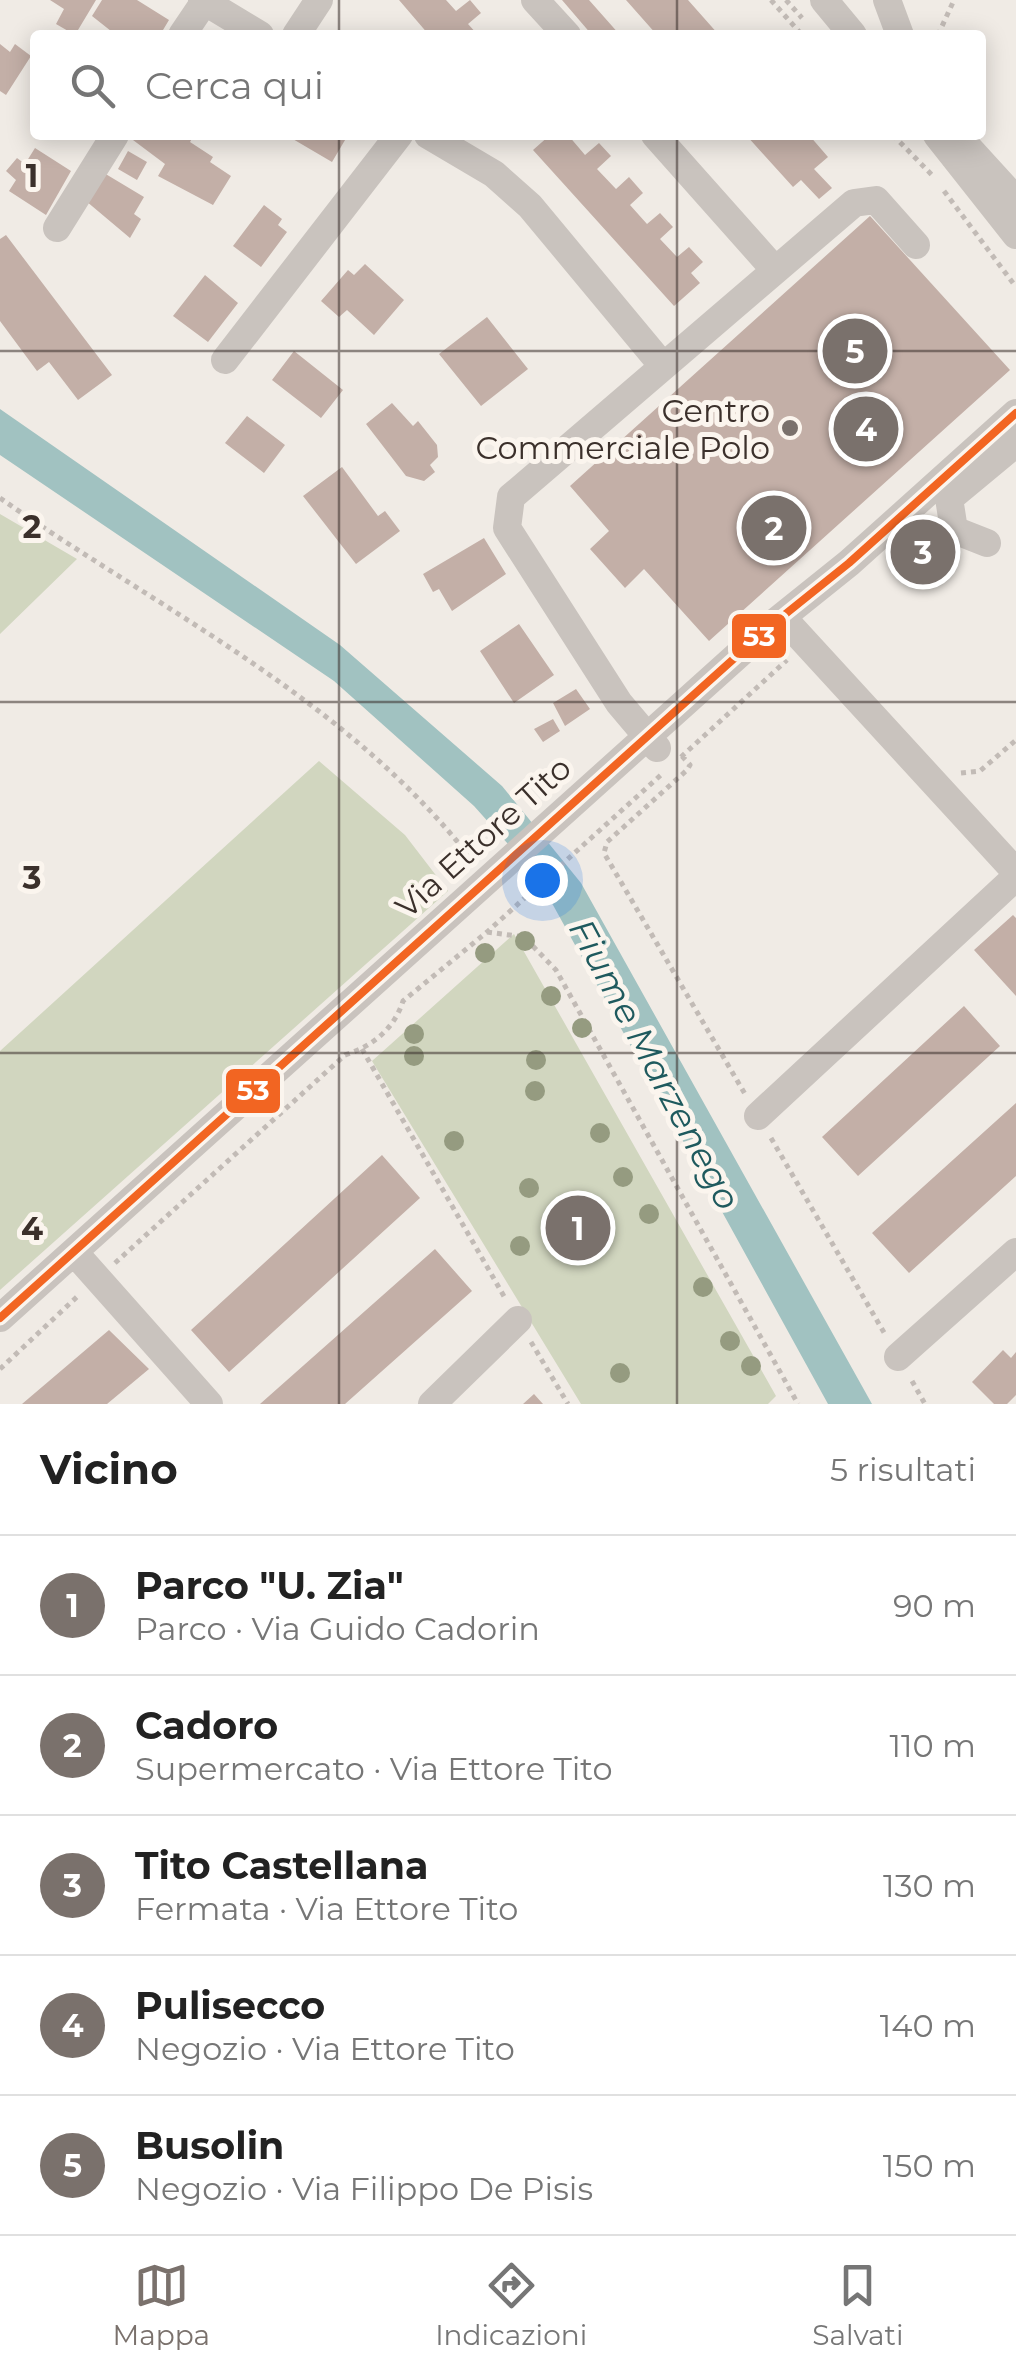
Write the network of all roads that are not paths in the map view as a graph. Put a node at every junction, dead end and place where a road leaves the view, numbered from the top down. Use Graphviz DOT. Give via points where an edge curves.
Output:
graph roads {
  1 [pos="319,0"];
  2 [pos="536,0"];
  3 [pos="824,0"];
  4 [pos="887,0"];
  5 [pos="203,1"];
  6 [pos="185,30"];
  7 [pos="252,30"];
  8 [pos="299,30"];
  9 [pos="562,30"];
  10 [pos="850,30"];
  11 [pos="898,30"];
  12 [pos="112,140"];
  13 [pos="396,140"];
  14 [pos="436,140"];
  15 [pos="659,140"];
  16 [pos="941,140"];
  17 [pos="962,140"];
  18 [pos="976,186"];
  19 [pos="1016,200"];
  20 [pos="56,228"];
  21 [pos="1016,235"];
  22 [pos="916,245"];
  23 [pos="1016,256"];
  24 [pos="775,270"];
  25 [pos="225,360"];
  26 [pos="663,366"];
  27 [pos="1016,412"];
  28 [pos="1016,444"];
  29 [pos="950,498"];
  30 [pos="987,543"];
  31 [pos="788,624"];
  32 [pos="663,748"];
  33 [pos="1016,875"];
  34 [pos="758,1116"];
  35 [pos="1016,1252"];
  36 [pos="86,1264"];
  37 [pos="0,1318"];
  38 [pos="518,1320"];
  39 [pos="0,1340"];
  40 [pos="898,1356"];
  41 [pos="209,1404"];
  42 [pos="432,1404"];
  1 -- 8 [label="street"];
  2 -- 9 [label="street"];
  3 -- 10 [label="street"];
  4 -- 11 [label="street"];
  5 -- 6 [label="street"];
  5 -- 7 [label="street"];
  12 -- 20 [label="street"];
  13 -- 25 [label="street"];
  14 -- 26 [label="street" via="494,174 530,206"];
  15 -- 24 [label="street"];
  16 -- 18 [label="street"];
  17 -- 19 [label="street"];
  18 -- 21 [label="street"];
  18 -- 23 [label="street"];
  22 -- 24 [label="street" via="881,204 860,200"];
  24 -- 26 [label="street"];
  26 -- 32 [label="street" via="519,488 506,518 619,703"];
  27 -- 31 [label="street, Via Ettore Tito"];
  28 -- 29 [label="street, Via Ettore Tito"];
  29 -- 30 [label="street" via="954,530"];
  29 -- 31 [label="street, Via Ettore Tito"];
  31 -- 32 [label="street, Via Ettore Tito"];
  31 -- 33 [label="street"];
  32 -- 36 [label="street, Via Ettore Tito" via="573,828 496,881"];
  33 -- 34 [label="street"];
  35 -- 40 [label="street"];
  36 -- 37 [label="street, Via Ettore Tito"];
  36 -- 39 [label="street, Via Ettore Tito"];
  36 -- 41 [label="street"];
  38 -- 42 [label="street"];
}
